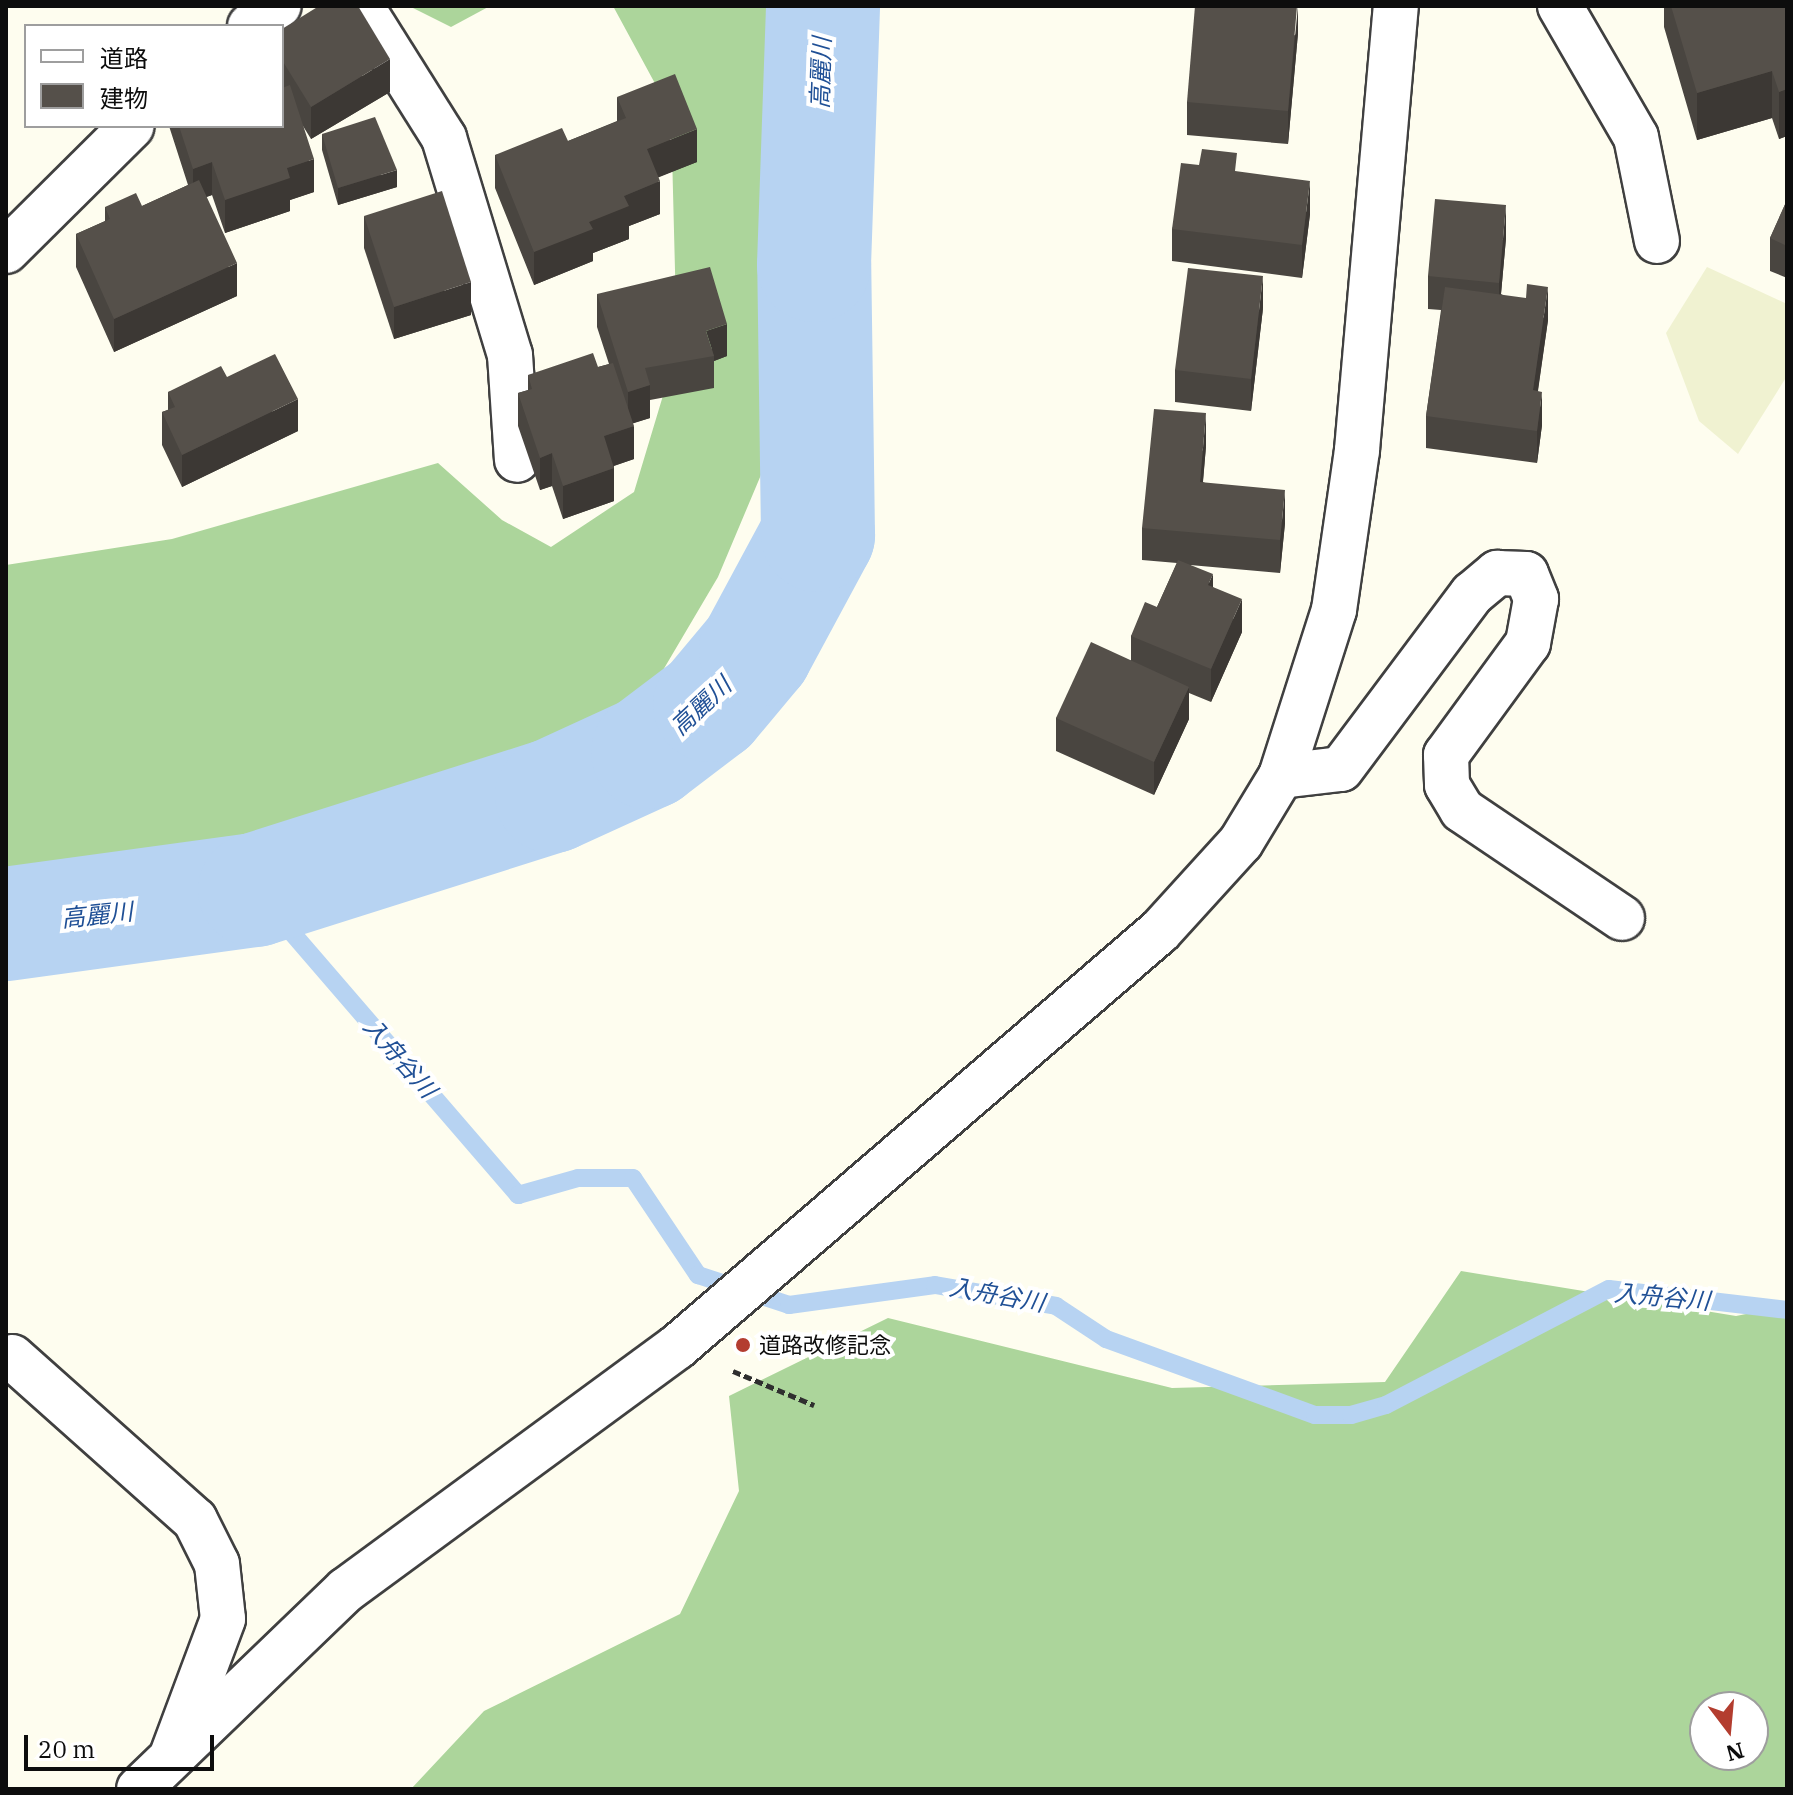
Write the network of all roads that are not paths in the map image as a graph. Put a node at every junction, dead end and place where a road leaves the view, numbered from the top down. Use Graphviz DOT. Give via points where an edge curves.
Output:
graph roads {
  1 [pos="279,6"];
  2 [pos="361,6"];
  3 [pos="1396,6"];
  4 [pos="1560,6"];
  5 [pos="253,24"];
  6 [pos="130,128"];
  7 [pos="1657,241"];
  8 [pos="6,251"];
  9 [pos="517,460"];
  10 [pos="1281,776"];
  11 [pos="1622,918"];
  12 [pos="12,1357"];
  13 [pos="153,1778"];
  1 -- 5 [label="street"];
  2 -- 9 [label="street" via="444,138 510,355"];
  3 -- 10 [label="street" via="1357,450 1336,595"];
  4 -- 7 [label="street" via="1636,137"];
  6 -- 8 [label="street"];
  10 -- 11 [label="street" via="1341,769 1472,594 1497,573 1526,574 1536,599 1528,643 1446,755 1447,785 1462,810"];
  10 -- 13 [label="street" via="1241,842 1160,931 677,1347 346,1590"];
  12 -- 13 [label="street" via="195,1520 217,1564 223,1619"];
}
